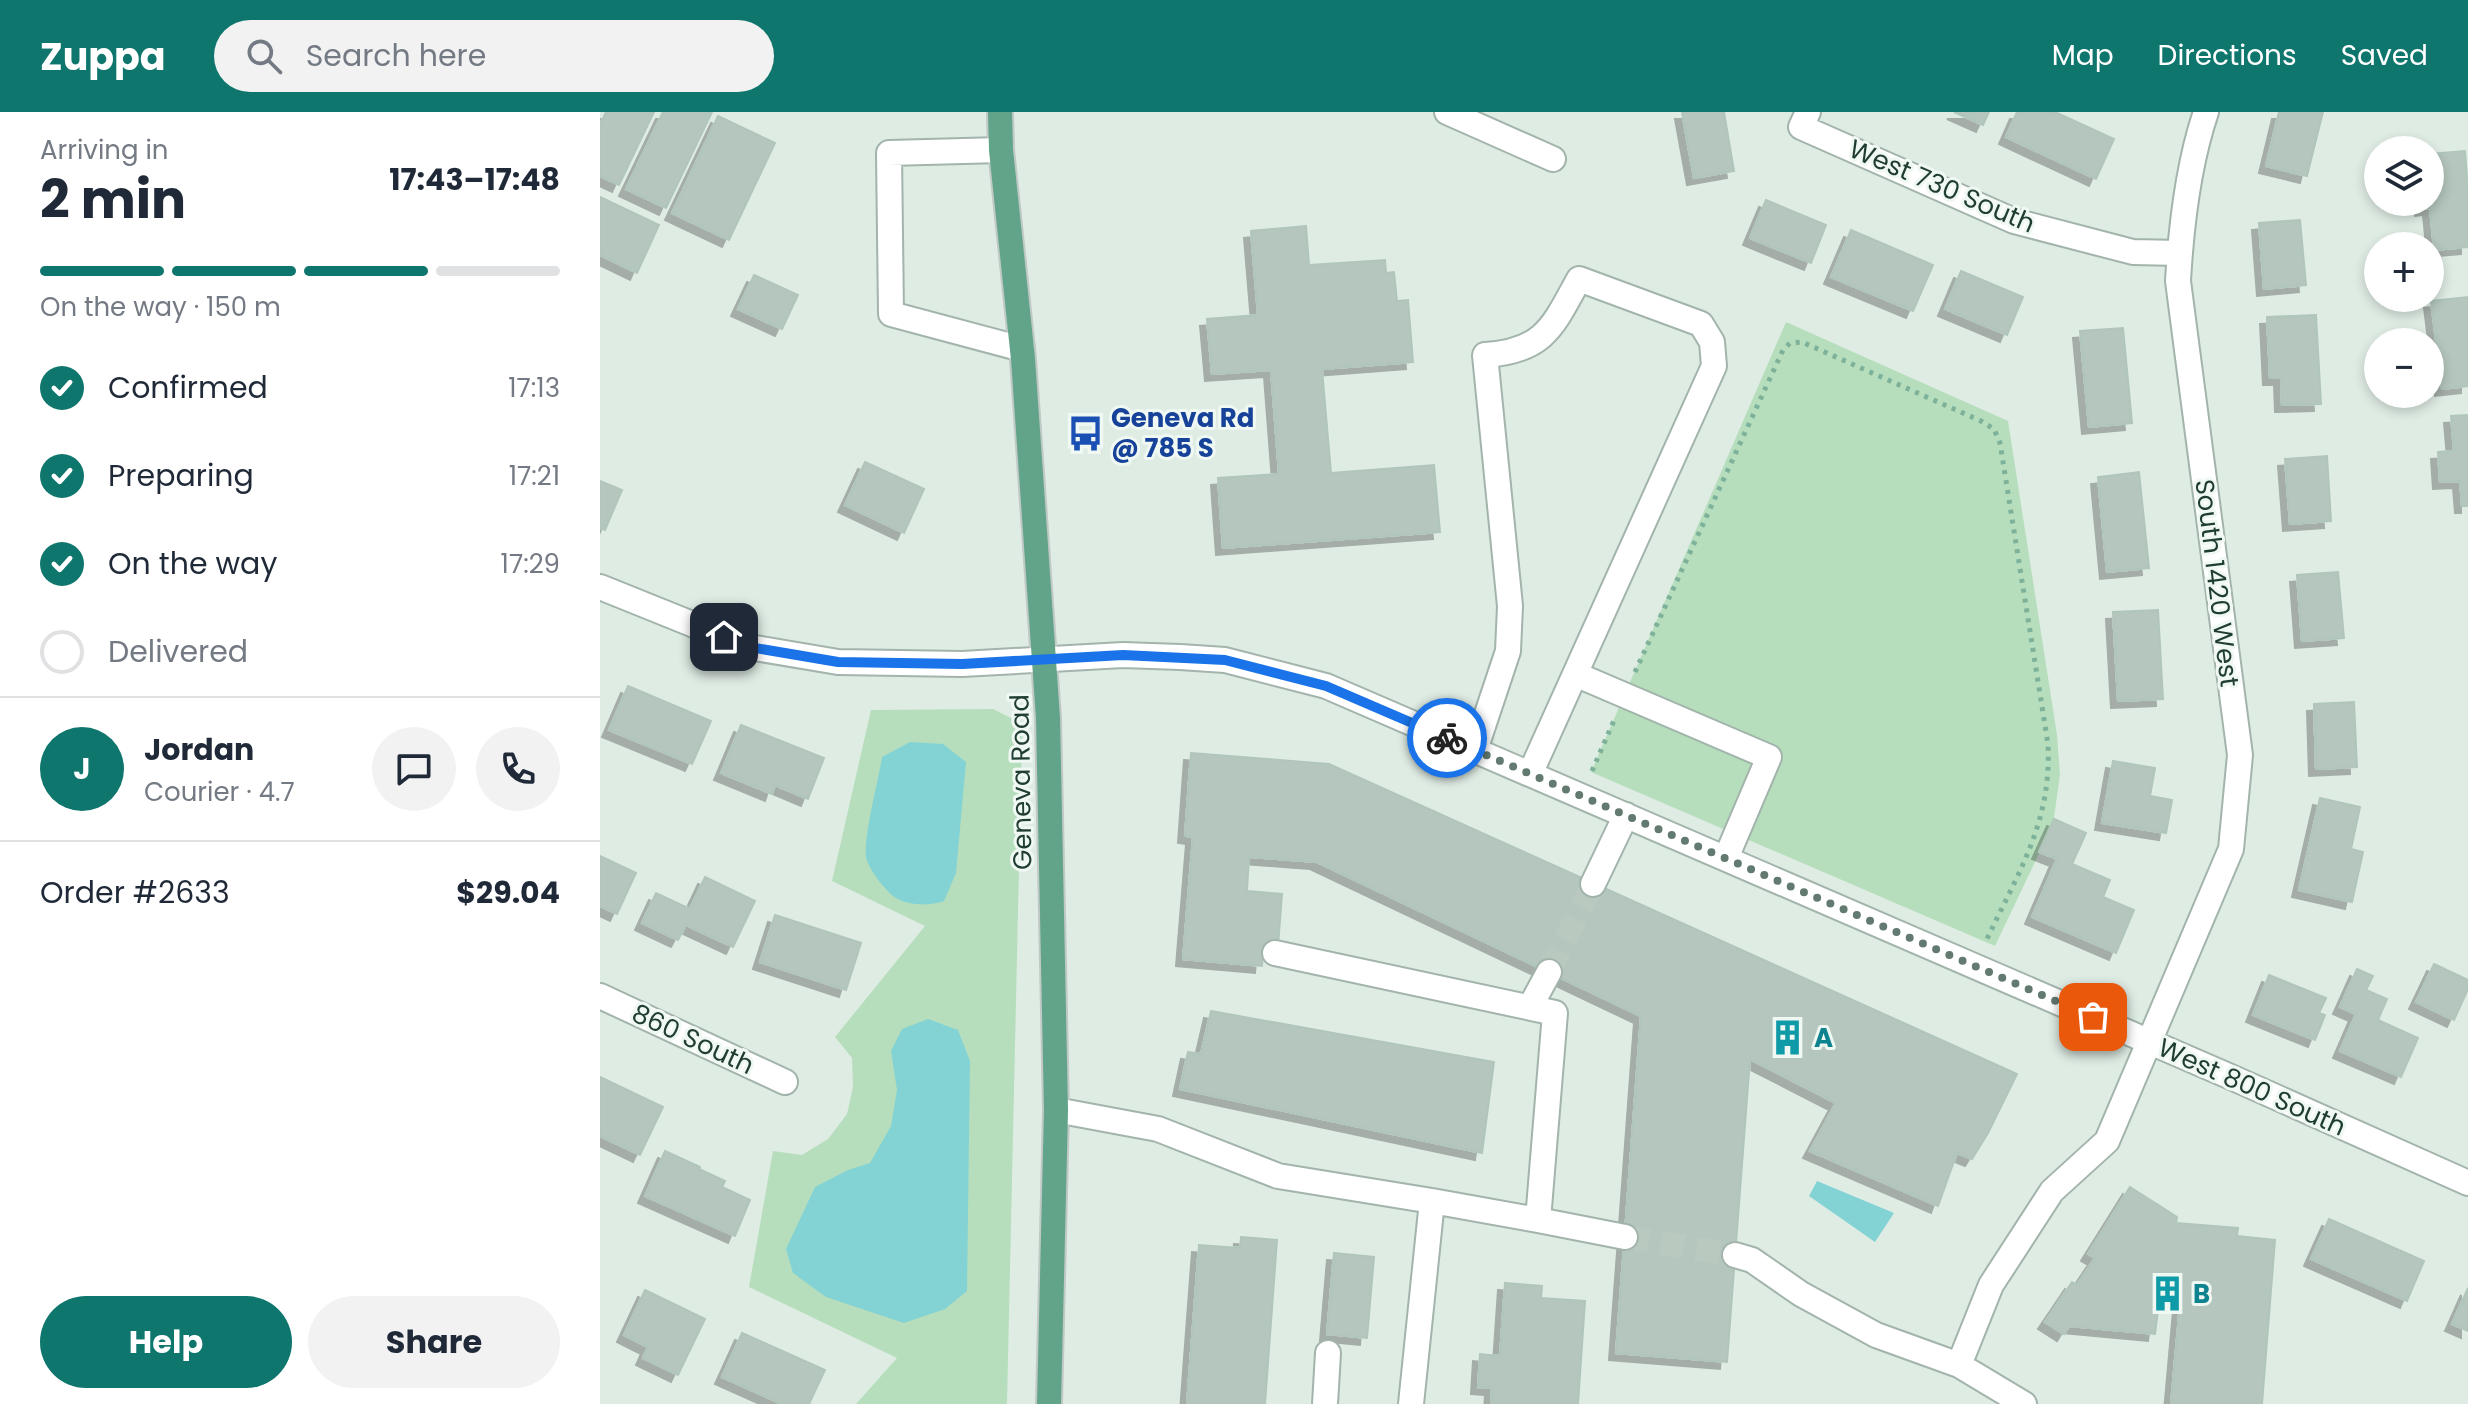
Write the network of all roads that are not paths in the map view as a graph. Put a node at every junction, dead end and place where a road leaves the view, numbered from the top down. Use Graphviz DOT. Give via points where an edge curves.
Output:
graph roads {
  1 [pos="1000,112"];
  2 [pos="1447,112"];
  3 [pos="2206,112"];
  4 [pos="1805,119"];
  5 [pos="1001,150"];
  6 [pos="1553,159"];
  7 [pos="2180,253"];
  8 [pos="1022,349"];
  9 [pos="600,587"];
  10 [pos="1046,659"];
  11 [pos="1575,674"];
  12 [pos="1475,750"];
  13 [pos="1530,774"];
  14 [pos="1626,815"];
  15 [pos="1726,858"];
  16 [pos="1593,884"];
  17 [pos="1275,953"];
  18 [pos="1549,972"];
  19 [pos="600,996"];
  20 [pos="1530,1007"];
  21 [pos="2150,1042"];
  22 [pos="785,1082"];
  23 [pos="1056,1110"];
  24 [pos="2468,1183"];
  25 [pos="1432,1201"];
  26 [pos="1538,1220"];
  27 [pos="1625,1237"];
  28 [pos="1735,1255"];
  29 [pos="1328,1353"];
  30 [pos="1959,1365"];
  31 [pos="1049,1404"];
  32 [pos="1325,1404"];
  33 [pos="1411,1404"];
  34 [pos="2024,1404"];
  1 -- 5 [label="main road, Geneva Road"];
  2 -- 6 [label="street"];
  3 -- 7 [label="street, South 1420 West"];
  4 -- 7 [label="street, West 730 South" via="2014,221 2133,252"];
  5 -- 8 [label="main road, Geneva Road"];
  5 -- 8 [label="street" via="889,153 891,314"];
  7 -- 21 [label="street, South 1420 West" via="2178,281 2240,755 2231,849"];
  8 -- 10 [label="main road, Geneva Road"];
  9 -- 10 [label="street, West 800 South" via="749,647 838,662"];
  10 -- 12 [label="street, West 800 South" via="1123,655 1225,660 1326,686"];
  10 -- 23 [label="main road, Geneva Road"];
  11 -- 12 [label="street" via="1714,366 1712,342 1701,324 1579,279 1541,338 1510,354 1485,355 1510,606 1508,651"];
  11 -- 13 [label="street"];
  11 -- 15 [label="street" via="1769,757"];
  12 -- 13 [label="street, West 800 South"];
  13 -- 14 [label="street, West 800 South"];
  14 -- 15 [label="street, West 800 South"];
  14 -- 16 [label="street"];
  15 -- 21 [label="street, West 800 South"];
  17 -- 20 [label="street"];
  18 -- 20 [label="street"];
  19 -- 22 [label="street, 860 South"];
  20 -- 26 [label="street" via="1555,1013"];
  21 -- 24 [label="street, West 800 South"];
  21 -- 30 [label="street, South 1420 West" via="2107,1141 2052,1191 1991,1285"];
  23 -- 25 [label="street" via="1158,1129 1278,1176"];
  23 -- 31 [label="main road, Geneva Road"];
  25 -- 26 [label="street"];
  25 -- 33 [label="street"];
  26 -- 27 [label="street"];
  28 -- 30 [label="street" via="1752,1260 1876,1335"];
  29 -- 32 [label="street"];
  30 -- 34 [label="street"];
}
